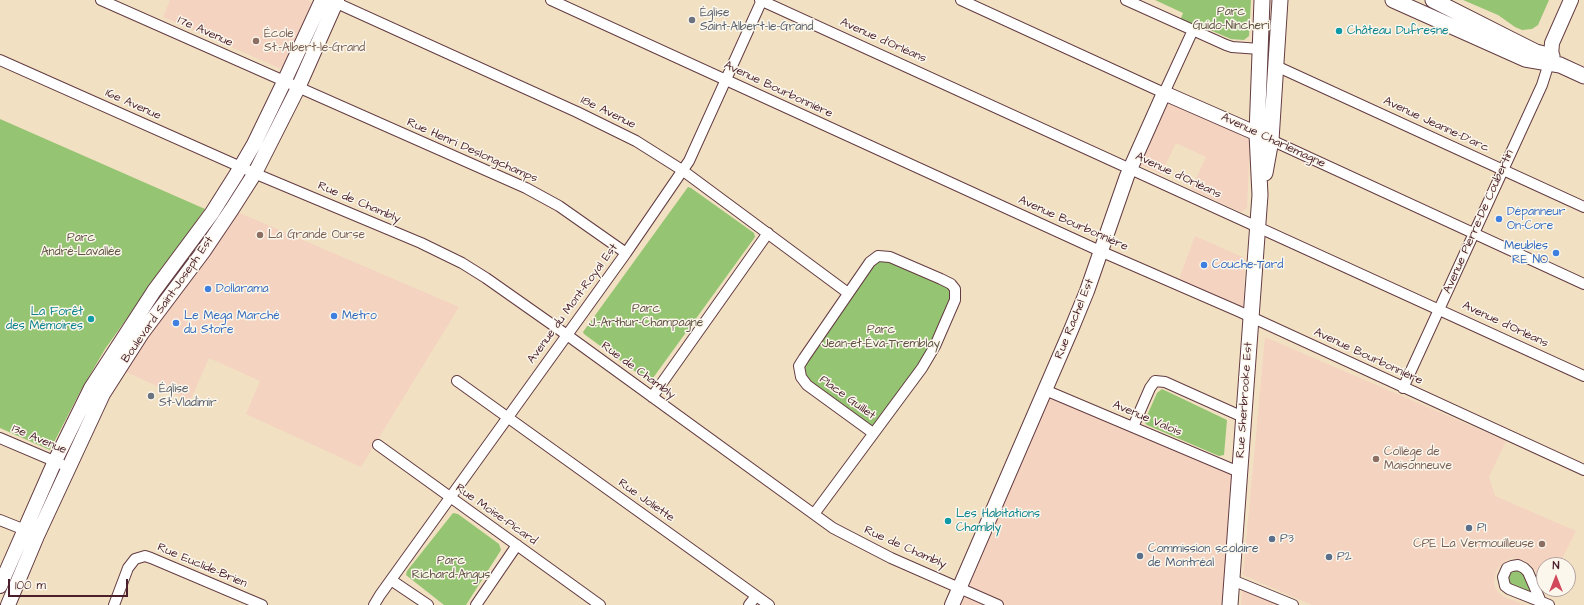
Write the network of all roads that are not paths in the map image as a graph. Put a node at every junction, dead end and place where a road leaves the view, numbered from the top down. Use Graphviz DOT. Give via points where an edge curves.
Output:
graph roads {
  1 [pos="101,0"];
  2 [pos="322,0"];
  3 [pos="551,0"];
  4 [pos="761,0"];
  5 [pos="961,0"];
  6 [pos="1126,0"];
  7 [pos="1262,0"];
  8 [pos="1280,0"];
  9 [pos="1393,0"];
  10 [pos="1434,0"];
  11 [pos="1571,0"];
  12 [pos="1580,0"];
  13 [pos="334,1"];
  14 [pos="1192,30"];
  15 [pos="1260,49"];
  16 [pos="0,60"];
  17 [pos="1550,60"];
  18 [pos="1276,66"];
  19 [pos="1584,69"];
  20 [pos="1584,76"];
  21 [pos="726,80"];
  22 [pos="284,82"];
  23 [pos="298,88"];
  24 [pos="1164,93"];
  25 [pos="1257,134"];
  26 [pos="1271,140"];
  27 [pos="241,167"];
  28 [pos="1130,168"];
  29 [pos="682,170"];
  30 [pos="1502,170"];
  31 [pos="254,173"];
  32 [pos="1260,195"];
  33 [pos="1584,207"];
  34 [pos="1257,227"];
  35 [pos="768,233"];
  36 [pos="1473,234"];
  37 [pos="1100,250"];
  38 [pos="626,253"];
  39 [pos="1584,284"];
  40 [pos="848,293"];
  41 [pos="1439,309"];
  42 [pos="1250,317"];
  43 [pos="567,335"];
  44 [pos="1584,376"];
  45 [pos="457,381"];
  46 [pos="1403,388"];
  47 [pos="1045,390"];
  48 [pos="652,397"];
  49 [pos="1243,417"];
  50 [pos="508,418"];
  51 [pos="1133,427"];
  52 [pos="873,433"];
  53 [pos="0,438"];
  54 [pos="378,445"];
  55 [pos="62,464"];
  56 [pos="1584,470"];
  57 [pos="1239,472"];
  58 [pos="450,498"];
  59 [pos="814,514"];
  60 [pos="0,520"];
  61 [pos="24,530"];
  62 [pos="37,536"];
  63 [pos="516,545"];
  64 [pos="391,580"];
  65 [pos="1232,580"];
  66 [pos="0,586"];
  67 [pos="959,588"];
  68 [pos="756,596"];
  69 [pos="8,605"];
  70 [pos="114,605"];
  71 [pos="262,605"];
  72 [pos="374,605"];
  73 [pos="428,605"];
  74 [pos="476,605"];
  75 [pos="600,605"];
  76 [pos="749,605"];
  77 [pos="769,605"];
  78 [pos="952,605"];
  79 [pos="998,605"];
  80 [pos="1230,605"];
  81 [pos="1293,605"];
  1 -- 22 [label="street, 17e Avenue"];
  2 -- 22 [label="main road, Boulevard Saint-Joseph Est"];
  3 -- 21 [label="street, Avenue Bourbonnière"];
  4 -- 21 [label="street, Avenue du Mont-Royal Est"];
  4 -- 28 [label="street, Avenue d'Orléans"];
  5 -- 24 [label="street, Avenue Charlemagne"];
  6 -- 14 [label="street"];
  7 -- 15 [label="main road, Rue Sherbrooke Est"];
  8 -- 18 [label="main road, Rue Sherbrooke Est"];
  9 -- 17 [label="main road" via="1526,60"];
  10 -- 17 [label="main road"];
  11 -- 17 [label="main road, Avenue Pierre-De Coubertin" via="1552,43"];
  12 -- 17 [label="main road, Avenue Pierre-De Coubertin"];
  13 -- 23 [label="main road, Boulevard Saint-Joseph Est"];
  13 -- 29 [label="street, 18e Avenue" via="636,141"];
  14 -- 15 [label="street" via="1232,47"];
  14 -- 24 [label="street, Rue Rachel Est"];
  15 -- 25 [label="main road, Rue Sherbrooke Est"];
  16 -- 27 [label="street, 16e Avenue"];
  17 -- 19 [label="main road" via="1566,60"];
  17 -- 20 [label="main road"];
  17 -- 30 [label="street, Avenue Pierre-De Coubertin" via="1542,85"];
  18 -- 26 [label="main road, Rue Sherbrooke Est"];
  18 -- 30 [label="street, Avenue Jeanne-D'arc"];
  21 -- 29 [label="street, Avenue du Mont-Royal Est"];
  21 -- 37 [label="street, Avenue Bourbonnière"];
  22 -- 23 [label="street, 17e Avenue"];
  22 -- 27 [label="main road, Boulevard Saint-Joseph Est"];
  23 -- 31 [label="main road, Boulevard Saint-Joseph Est"];
  23 -- 38 [label="street, Rue Henri Deslongchamps" via="526,188 559,206"];
  24 -- 25 [label="main road, Avenue Charlemagne"];
  24 -- 28 [label="main road, Rue Rachel Est"];
  25 -- 26 [label="main road, Avenue Charlemagne"];
  25 -- 32 [label="main road, Rue Sherbrooke Est"];
  26 -- 32 [label="main road, Rue Sherbrooke Est"];
  26 -- 36 [label="street, Avenue Charlemagne"];
  27 -- 31 [label="street, 16e Avenue"];
  27 -- 55 [label="main road, Boulevard Saint-Joseph Est" via="216,208 124,335 91,388"];
  28 -- 34 [label="street, Avenue d'Orléans"];
  28 -- 37 [label="main road, Rue Rachel Est"];
  29 -- 35 [label="street, 18e Avenue"];
  29 -- 38 [label="street, Avenue du Mont-Royal Est"];
  30 -- 33 [label="street, Avenue Jeanne-D'arc"];
  30 -- 36 [label="street, Avenue Pierre-De Coubertin"];
  31 -- 43 [label="street, Rue de Chambly" via="421,243 462,263"];
  31 -- 55 [label="main road, Boulevard Saint-Joseph Est" via="203,252 164,302 103,394"];
  32 -- 34 [label="main road, Rue Sherbrooke Est"];
  34 -- 41 [label="street, Avenue d'Orléans"];
  34 -- 42 [label="main road, Rue Sherbrooke Est"];
  35 -- 40 [label="street, 18e Avenue"];
  35 -- 48 [label="street"];
  36 -- 39 [label="street, Avenue Charlemagne"];
  36 -- 41 [label="street, Avenue Pierre-De Coubertin"];
  37 -- 42 [label="street, Avenue Bourbonnière"];
  37 -- 47 [label="main road, Rue Rachel Est" via="1087,291"];
  38 -- 43 [label="street, Avenue du Mont-Royal Est"];
  40 -- 52 [label="street, Place Guillet" via="804,358 800,366 801,377 807,385"];
  40 -- 52 [label="street, Place Guillet" via="870,262 878,256 890,257 941,279 955,289 955,300 935,346 922,368"];
  41 -- 44 [label="street, Avenue d'Orléans"];
  41 -- 46 [label="street, Avenue Pierre-De Coubertin"];
  42 -- 46 [label="street, Avenue Bourbonnière"];
  42 -- 49 [label="main road, Rue Sherbrooke Est"];
  43 -- 48 [label="street, Rue de Chambly"];
  43 -- 50 [label="street, Avenue du Mont-Royal Est"];
  45 -- 50 [label="street, Rue Joliette"];
  46 -- 56 [label="street, Avenue Bourbonnière"];
  47 -- 51 [label="street, Avenue Valois"];
  47 -- 67 [label="main road, Rue Rachel Est"];
  48 -- 59 [label="street, Rue de Chambly"];
  49 -- 51 [label="street" via="1165,382 1155,381"];
  49 -- 57 [label="main road, Rue Sherbrooke Est"];
  50 -- 58 [label="street, Avenue du Mont-Royal Est"];
  50 -- 68 [label="street, Rue Joliette"];
  51 -- 57 [label="street, Avenue Valois"];
  52 -- 59 [label="street"];
  53 -- 55 [label="street, 13e Avenue"];
  54 -- 58 [label="street, Rue Moïse-Picard"];
  55 -- 61 [label="main road, Boulevard Saint-Joseph Est"];
  55 -- 62 [label="main road, Boulevard Saint-Joseph Est"];
  57 -- 65 [label="main road, Rue Sherbrooke Est"];
  58 -- 63 [label="street, Rue Moïse-Picard"];
  58 -- 64 [label="street, Avenue du Mont-Royal Est"];
  59 -- 67 [label="street, Rue de Chambly" via="891,558"];
  60 -- 61 [label="street"];
  61 -- 62 [label="street"];
  61 -- 66 [label="main road, Boulevard Saint-Joseph Est"];
  62 -- 69 [label="main road, Boulevard Saint-Joseph Est"];
  63 -- 74 [label="street"];
  63 -- 75 [label="street, Rue Moïse-Picard"];
  64 -- 72 [label="street, Avenue du Mont-Royal Est"];
  64 -- 73 [label="street"];
  65 -- 80 [label="main road, Rue Sherbrooke Est"];
  65 -- 81 [label="street"];
  67 -- 78 [label="main road, Rue Rachel Est"];
  67 -- 79 [label="street, Rue de Chambly"];
  68 -- 76 [label="street"];
  68 -- 77 [label="street, Rue Joliette"];
  70 -- 71 [label="street, Rue Euclide-Brien" via="128,568 135,559 145,556"];
}
